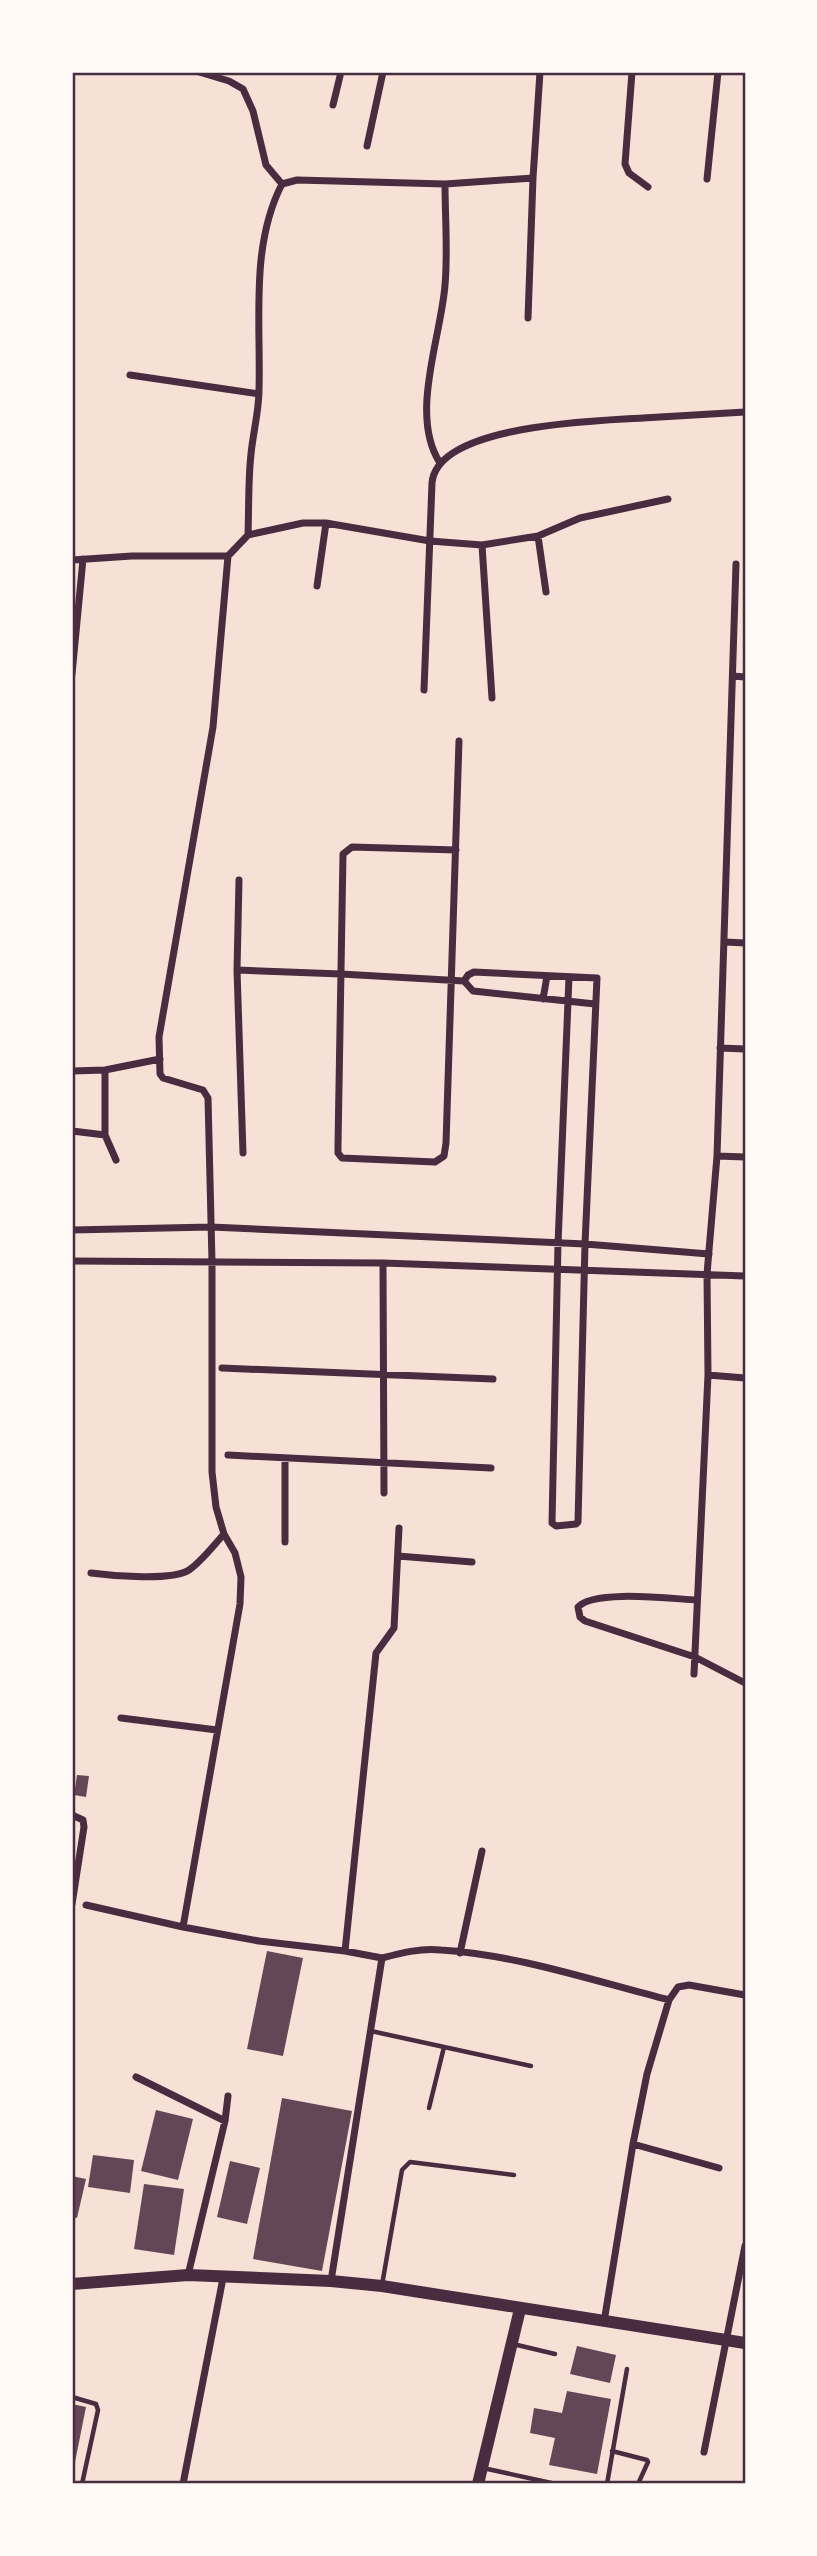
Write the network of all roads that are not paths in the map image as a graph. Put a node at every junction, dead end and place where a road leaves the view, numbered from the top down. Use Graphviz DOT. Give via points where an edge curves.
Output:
graph roads {
  1 [pos="199,72"];
  2 [pos="341,72"];
  3 [pos="383,72"];
  4 [pos="540,72"];
  5 [pos="632,72"];
  6 [pos="718,72"];
  7 [pos="333,105"];
  8 [pos="367,146"];
  9 [pos="533,178"];
  10 [pos="708,179"];
  11 [pos="282,184"];
  12 [pos="444,184"];
  13 [pos="648,187"];
  14 [pos="528,318"];
  15 [pos="130,375"];
  16 [pos="259,394"];
  17 [pos="745,412"];
  18 [pos="440,463"];
  19 [pos="668,499"];
  20 [pos="326,523"];
  21 [pos="248,535"];
  22 [pos="538,536"];
  23 [pos="430,541"];
  24 [pos="482,545"];
  25 [pos="228,556"];
  26 [pos="83,559"];
  27 [pos="72,560"];
  28 [pos="736,564"];
  29 [pos="317,586"];
  30 [pos="545,592"];
  31 [pos="72,674"];
  32 [pos="733,677"];
  33 [pos="745,677"];
  34 [pos="424,690"];
  35 [pos="492,698"];
  36 [pos="460,741"];
  37 [pos="456,849"];
  38 [pos="239,880"];
  39 [pos="724,942"];
  40 [pos="745,943"];
  41 [pos="237,970"];
  42 [pos="341,974"];
  43 [pos="547,976"];
  44 [pos="569,977"];
  45 [pos="452,981"];
  46 [pos="464,981"];
  47 [pos="543,999"];
  48 [pos="568,1002"];
  49 [pos="595,1004"];
  50 [pos="720,1048"];
  51 [pos="745,1049"];
  52 [pos="160,1059"];
  53 [pos="106,1070"];
  54 [pos="72,1072"];
  55 [pos="72,1131"];
  56 [pos="105,1135"];
  57 [pos="243,1153"];
  58 [pos="717,1156"];
  59 [pos="745,1157"];
  60 [pos="116,1160"];
  61 [pos="211,1227"];
  62 [pos="72,1230"];
  63 [pos="558,1244"];
  64 [pos="585,1244"];
  65 [pos="709,1254"];
  66 [pos="72,1261"];
  67 [pos="212,1262"];
  68 [pos="383,1263"];
  69 [pos="558,1269"];
  70 [pos="585,1271"];
  71 [pos="707,1274"];
  72 [pos="745,1276"];
  73 [pos="222,1368"];
  74 [pos="383,1374"];
  75 [pos="708,1375"];
  76 [pos="745,1378"];
  77 [pos="493,1379"];
  78 [pos="228,1455"];
  79 [pos="285,1458"];
  80 [pos="384,1462"];
  81 [pos="491,1468"];
  82 [pos="384,1493"];
  83 [pos="399,1528"];
  84 [pos="224,1534"];
  85 [pos="285,1542"];
  86 [pos="398,1556"];
  87 [pos="472,1562"];
  88 [pos="91,1573"];
  89 [pos="697,1600"];
  90 [pos="695,1657"];
  91 [pos="694,1674"];
  92 [pos="745,1683"];
  93 [pos="121,1717"];
  94 [pos="217,1730"];
  95 [pos="72,1815"];
  96 [pos="482,1851"];
  97 [pos="72,1904"];
  98 [pos="86,1905"];
  99 [pos="183,1927"];
  100 [pos="345,1951"];
  101 [pos="460,1953"];
  102 [pos="382,1958"];
  103 [pos="745,1995"];
  104 [pos="669,2000"];
  105 [pos="370,2031"];
  106 [pos="444,2047"];
  107 [pos="531,2066"];
  108 [pos="136,2077"];
  109 [pos="228,2096"];
  110 [pos="429,2108"];
  111 [pos="225,2121"];
  112 [pos="633,2144"];
  113 [pos="719,2168"];
  114 [pos="514,2175"];
  115 [pos="745,2246"];
  116 [pos="188,2275"];
  117 [pos="223,2278"];
  118 [pos="331,2281"];
  119 [pos="72,2284"];
  120 [pos="382,2286"];
  121 [pos="520,2309"];
  122 [pos="604,2323"];
  123 [pos="727,2340"];
  124 [pos="745,2343"];
  125 [pos="512,2344"];
  126 [pos="555,2354"];
  127 [pos="627,2369"];
  128 [pos="72,2397"];
  129 [pos="612,2451"];
  130 [pos="704,2452"];
  131 [pos="483,2468"];
  132 [pos="82,2484"];
  133 [pos="183,2484"];
  134 [pos="478,2484"];
  135 [pos="556,2484"];
  136 [pos="607,2484"];
  137 [pos="638,2484"];
  1 -- 11 [label="street" via="243,89 266,165"];
  2 -- 7 [label="street"];
  3 -- 8 [label="street"];
  4 -- 9 [label="street"];
  5 -- 13 [label="street" via="625,164 629,173"];
  6 -- 10 [label="street"];
  9 -- 12 [label="street"];
  9 -- 14 [label="street"];
  11 -- 12 [label="street" via="297,180"];
  11 -- 16 [label="street" via="266,228 260,280"];
  12 -- 18 [label="street" via="445,283 428,373 430,442"];
  15 -- 16 [label="street"];
  16 -- 21 [label="street"];
  17 -- 18 [label="street" via="522,429 478,441"];
  18 -- 23 [label="street" via="433,477"];
  19 -- 22 [label="street" via="580,518"];
  20 -- 21 [label="street"];
  20 -- 23 [label="street"];
  20 -- 29 [label="street"];
  21 -- 25 [label="street"];
  22 -- 24 [label="street"];
  22 -- 30 [label="street"];
  23 -- 24 [label="street"];
  23 -- 34 [label="street"];
  24 -- 35 [label="street"];
  25 -- 26 [label="street"];
  25 -- 52 [label="street" via="213,727 159,1037"];
  26 -- 27 [label="street"];
  26 -- 31 [label="street"];
  28 -- 32 [label="street"];
  32 -- 33 [label="street"];
  32 -- 39 [label="street"];
  36 -- 37 [label="street"];
  37 -- 42 [label="street" via="352,847 344,851"];
  37 -- 45 [label="street"];
  38 -- 41 [label="street"];
  39 -- 40 [label="street"];
  39 -- 50 [label="street"];
  41 -- 42 [label="street"];
  41 -- 57 [label="street"];
  42 -- 45 [label="street"];
  42 -- 45 [label="street" via="338,1153 342,1158 435,1162 444,1156"];
  43 -- 44 [label="street"];
  43 -- 46 [label="street" via="474,972"];
  43 -- 47 [label="street"];
  44 -- 48 [label="street"];
  44 -- 49 [label="street" via="597,978"];
  45 -- 46 [label="street"];
  46 -- 47 [label="street" via="473,991"];
  47 -- 48 [label="street"];
  48 -- 49 [label="street"];
  48 -- 63 [label="street"];
  49 -- 64 [label="street"];
  50 -- 51 [label="street"];
  50 -- 58 [label="street"];
  52 -- 53 [label="street"];
  52 -- 61 [label="street" via="163,1078 203,1090 208,1098"];
  53 -- 54 [label="street"];
  53 -- 56 [label="street"];
  55 -- 56 [label="street"];
  56 -- 60 [label="street"];
  58 -- 59 [label="street"];
  58 -- 65 [label="street"];
  61 -- 62 [label="street"];
  61 -- 63 [label="street"];
  61 -- 67 [label="street"];
  63 -- 64 [label="street"];
  63 -- 69 [label="street"];
  64 -- 65 [label="street"];
  64 -- 70 [label="street"];
  65 -- 71 [label="street"];
  66 -- 67 [label="street"];
  67 -- 68 [label="street"];
  67 -- 84 [label="street" via="212,1472"];
  68 -- 69 [label="street"];
  68 -- 74 [label="street"];
  69 -- 70 [label="street"];
  69 -- 70 [label="street" via="552,1522 556,1526 578,1522"];
  70 -- 71 [label="street"];
  71 -- 72 [label="street"];
  71 -- 75 [label="street"];
  73 -- 74 [label="street"];
  74 -- 77 [label="street"];
  74 -- 80 [label="street"];
  75 -- 76 [label="street"];
  75 -- 89 [label="street"];
  78 -- 79 [label="street"];
  79 -- 80 [label="street"];
  79 -- 85 [label="street"];
  80 -- 81 [label="street"];
  80 -- 82 [label="street"];
  83 -- 86 [label="street"];
  84 -- 88 [label="street" via="183,1573"];
  84 -- 94 [label="street" via="236,1553 242,1577"];
  86 -- 87 [label="street"];
  86 -- 100 [label="street" via="394,1628 376,1653"];
  89 -- 90 [label="street"];
  89 -- 90 [label="street" via="613,1597 578,1607 585,1621"];
  90 -- 91 [label="street"];
  90 -- 92 [label="street"];
  93 -- 94 [label="street"];
  94 -- 99 [label="street"];
  95 -- 97 [label="street" via="83,1820 84,1826"];
  96 -- 101 [label="street"];
  98 -- 99 [label="street"];
  99 -- 100 [label="street"];
  100 -- 102 [label="street"];
  101 -- 102 [label="street" via="411,1951"];
  101 -- 104 [label="street" via="512,1960"];
  102 -- 105 [label="street"];
  103 -- 104 [label="street" via="689,1985 678,1987"];
  104 -- 112 [label="street"];
  105 -- 106 [label="lane"];
  105 -- 118 [label="street"];
  106 -- 107 [label="lane"];
  106 -- 110 [label="lane"];
  108 -- 111 [label="street"];
  109 -- 111 [label="street"];
  111 -- 116 [label="street"];
  112 -- 113 [label="street"];
  112 -- 122 [label="street"];
  114 -- 120 [label="lane" via="406,2164"];
  115 -- 123 [label="street"];
  116 -- 117 [label="main road"];
  116 -- 119 [label="main road"];
  117 -- 118 [label="main road"];
  117 -- 133 [label="street"];
  118 -- 120 [label="main road"];
  120 -- 121 [label="main road"];
  121 -- 122 [label="main road"];
  121 -- 125 [label="main road"];
  122 -- 123 [label="main road"];
  123 -- 124 [label="main road"];
  123 -- 130 [label="street"];
  125 -- 126 [label="lane"];
  125 -- 131 [label="main road"];
  127 -- 129 [label="lane"];
  128 -- 132 [label="lane" via="96,2404 98,2410"];
  129 -- 136 [label="lane"];
  129 -- 137 [label="lane" via="647,2459"];
  131 -- 134 [label="main road"];
  131 -- 135 [label="lane"];
}
